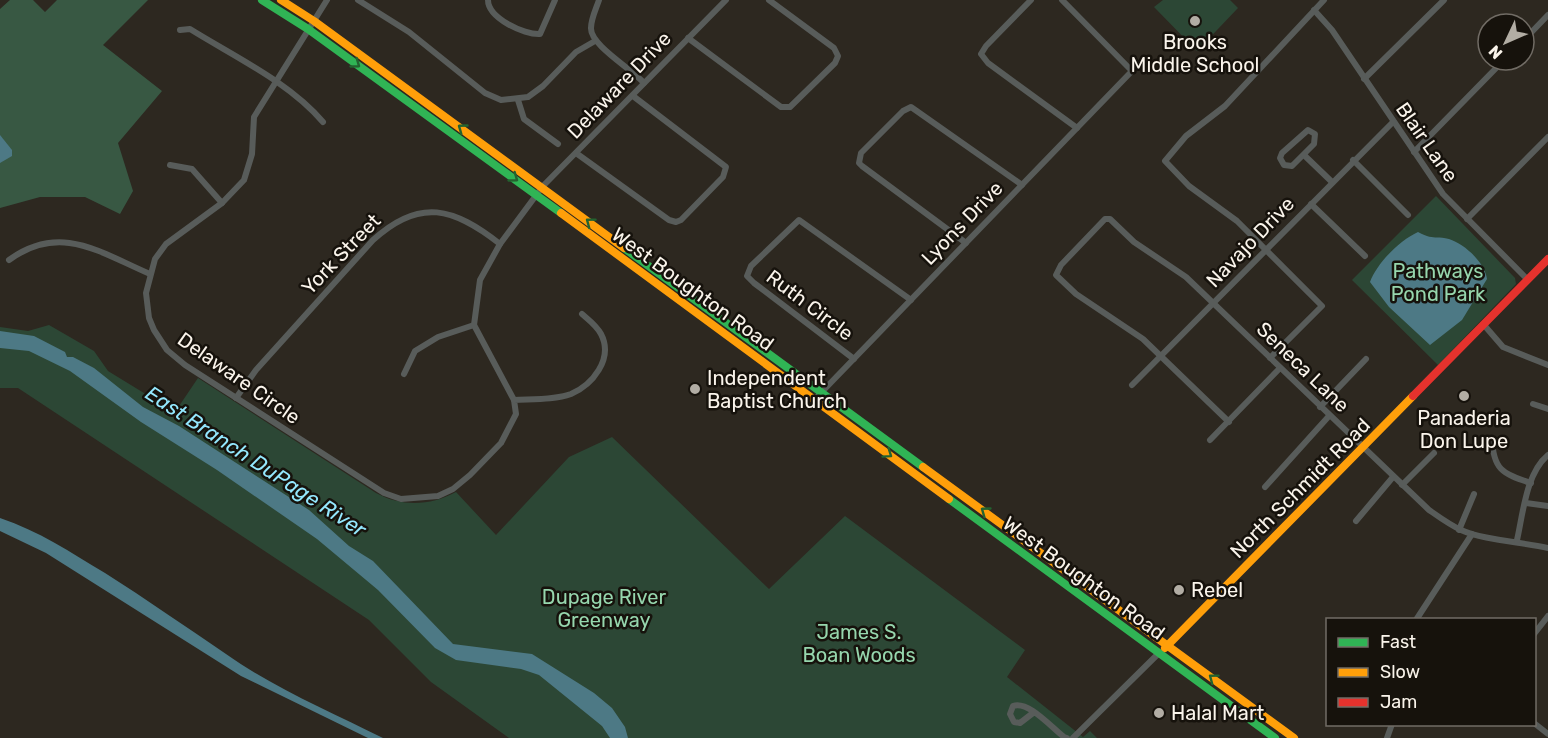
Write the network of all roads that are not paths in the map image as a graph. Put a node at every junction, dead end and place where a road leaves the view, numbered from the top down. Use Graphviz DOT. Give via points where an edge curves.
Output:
graph roads {
  1 [pos="262,0"];
  2 [pos="281,0"];
  3 [pos="327,0"];
  4 [pos="358,0"];
  5 [pos="488,0"];
  6 [pos="555,0"];
  7 [pos="599,0"];
  8 [pos="726,0"];
  9 [pos="769,0"];
  10 [pos="1031,0"];
  11 [pos="1062,0"];
  12 [pos="1324,0"];
  13 [pos="1444,0"];
  14 [pos="1314,10"];
  15 [pos="1548,15"];
  16 [pos="314,21"];
  17 [pos="1536,28"];
  18 [pos="308,29"];
  19 [pos="180,30"];
  20 [pos="688,38"];
  21 [pos="595,41"];
  22 [pos="1492,72"];
  23 [pos="1364,79"];
  24 [pos="277,82"];
  25 [pos="645,82"];
  26 [pos="633,96"];
  27 [pos="518,100"];
  28 [pos="323,122"];
  29 [pos="1393,122"];
  30 [pos="1077,128"];
  31 [pos="1548,137"];
  32 [pos="558,144"];
  33 [pos="1414,152"];
  34 [pos="576,153"];
  35 [pos="1304,155"];
  36 [pos="1353,160"];
  37 [pos="170,165"];
  38 [pos="1332,182"];
  39 [pos="1022,185"];
  40 [pos="543,186"];
  41 [pos="537,195"];
  42 [pos="222,203"];
  43 [pos="1311,204"];
  44 [pos="1408,215"];
  45 [pos="1467,219"];
  46 [pos="966,243"];
  47 [pos="500,244"];
  48 [pos="1266,248"];
  49 [pos="1365,256"];
  50 [pos="1548,259"];
  51 [pos="9,260"];
  52 [pos="150,274"];
  53 [pos="1527,280"];
  54 [pos="911,300"];
  55 [pos="1214,302"];
  56 [pos="582,314"];
  57 [pos="474,325"];
  58 [pos="1484,325"];
  59 [pos="763,349"];
  60 [pos="755,355"];
  61 [pos="1161,356"];
  62 [pos="854,358"];
  63 [pos="1270,358"];
  64 [pos="1366,359"];
  65 [pos="1548,365"];
  66 [pos="1281,368"];
  67 [pos="404,374"];
  68 [pos="1132,385"];
  69 [pos="818,396"];
  70 [pos="236,398"];
  71 [pos="514,400"];
  72 [pos="1533,404"];
  73 [pos="1320,407"];
  74 [pos="1548,409"];
  75 [pos="1329,416"];
  76 [pos="1229,422"];
  77 [pos="866,424"];
  78 [pos="857,432"];
  79 [pos="1492,438"];
  80 [pos="1210,440"];
  81 [pos="1363,448"];
  82 [pos="1434,453"];
  83 [pos="1548,455"];
  84 [pos="1393,477"];
  85 [pos="1531,483"];
  86 [pos="1402,485"];
  87 [pos="1265,486"];
  88 [pos="1474,494"];
  89 [pos="1526,503"];
  90 [pos="1548,506"];
  91 [pos="1356,521"];
  92 [pos="1459,530"];
  93 [pos="1472,534"];
  94 [pos="1517,540"];
  95 [pos="1548,548"];
  96 [pos="1548,616"];
  97 [pos="1417,618"];
  98 [pos="1536,631"];
  99 [pos="1168,644"];
  100 [pos="1159,653"];
  101 [pos="1033,713"];
  102 [pos="1536,725"];
  103 [pos="1548,734"];
  104 [pos="1067,738"];
  105 [pos="1073,738"];
  106 [pos="1275,738"];
  107 [pos="1294,738"];
  1 -- 18 [label="main road, West Boughton Road"];
  2 -- 16 [label="main road, West Boughton Road"];
  3 -- 16 [label="street, Delaware Circle"];
  4 -- 27 [label="street" via="409,32 485,93 501,100"];
  5 -- 6 [label="street" via="493,13 531,34 540,34"];
  7 -- 21 [label="street" via="591,30"];
  8 -- 20 [label="street, Delaware Drive"];
  9 -- 20 [label="street" via="834,48 838,56 790,107 781,107"];
  10 -- 30 [label="street" via="981,54"];
  11 -- 30 [label="street, Lyons Drive" via="1132,71"];
  12 -- 14 [label="street"];
  13 -- 23 [label="street"];
  14 -- 23 [label="street, Blair Lane"];
  14 -- 48 [label="street" via="1225,106 1186,136 1165,161 1189,186 1237,220"];
  15 -- 17 [label="street"];
  16 -- 18 [label="street, Delaware Circle"];
  40 -- 16 [label="main road, West Boughton Road, one-way"];
  18 -- 24 [label="street, Delaware Circle"];
  18 -- 41 [label="main road, West Boughton Road, one-way"];
  19 -- 24 [label="street" via="190,29"];
  20 -- 25 [label="street, Delaware Drive"];
  21 -- 25 [label="street"];
  21 -- 27 [label="street" via="576,52 536,92"];
  22 -- 33 [label="street"];
  23 -- 29 [label="street, Blair Lane"];
  24 -- 28 [label="street"];
  24 -- 42 [label="street, Delaware Circle" via="254,117 252,154 244,180"];
  25 -- 26 [label="street, Delaware Drive"];
  26 -- 34 [label="street, Delaware Drive"];
  26 -- 34 [label="street" via="726,167 723,177 681,220 669,220"];
  27 -- 32 [label="street" via="524,119"];
  29 -- 33 [label="street, Blair Lane"];
  29 -- 36 [label="street, Navajo Drive"];
  30 -- 39 [label="street, Lyons Drive"];
  31 -- 45 [label="street"];
  33 -- 45 [label="street, Blair Lane" via="1443,194"];
  34 -- 40 [label="street, Delaware Drive"];
  35 -- 35 [label="street" via="1289,167 1280,158 1308,130 1316,139"];
  35 -- 38 [label="street"];
  36 -- 38 [label="street, Navajo Drive"];
  36 -- 44 [label="street"];
  37 -- 42 [label="street" via="192,169"];
  38 -- 43 [label="street, Navajo Drive"];
  39 -- 46 [label="street, Lyons Drive"];
  39 -- 46 [label="street" via="911,107 861,153 862,166"];
  40 -- 41 [label="street, Delaware Drive"];
  59 -- 40 [label="main road, West Boughton Road, one-way"];
  41 -- 47 [label="street"];
  41 -- 60 [label="main road, West Boughton Road"];
  42 -- 52 [label="street, Delaware Circle" via="166,244"];
  43 -- 48 [label="street, Navajo Drive"];
  43 -- 49 [label="street"];
  45 -- 53 [label="street, Blair Lane"];
  46 -- 54 [label="street, Lyons Drive"];
  47 -- 57 [label="street" via="480,280"];
  47 -- 70 [label="street, York Street" via="460,217 440,212 410,215 390,225 255,370"];
  48 -- 55 [label="street, Navajo Drive"];
  48 -- 63 [label="street" via="1322,306"];
  50 -- 53 [label="main road, North Schmidt Road"];
  51 -- 52 [label="street" via="27,247 41,243 78,243"];
  52 -- 70 [label="street, Delaware Circle" via="146,293 149,318 167,350"];
  53 -- 58 [label="main road, North Schmidt Road"];
  54 -- 62 [label="street, Lyons Drive"];
  54 -- 62 [label="street, Ruth Circle" via="799,220 750,266 747,276 754,283"];
  55 -- 61 [label="street, Navajo Drive"];
  55 -- 61 [label="street, Seneca Lane" via="1108,219 1061,265 1056,275 1070,289 1143,339"];
  55 -- 63 [label="street, Seneca Lane"];
  56 -- 71 [label="street" via="601,333 604,342 594,379 569,395"];
  57 -- 67 [label="street" via="438,337 415,351"];
  57 -- 71 [label="street"];
  58 -- 65 [label="street" via="1503,347"];
  58 -- 81 [label="main road, North Schmidt Road"];
  59 -- 60 [label="street"];
  59 -- 69 [label="main road, West Boughton Road"];
  60 -- 69 [label="main road, West Boughton Road"];
  61 -- 68 [label="street, Navajo Drive"];
  61 -- 76 [label="street"];
  62 -- 69 [label="street, Lyons Drive"];
  63 -- 66 [label="street, Seneca Lane"];
  64 -- 73 [label="street"];
  66 -- 73 [label="street, Seneca Lane"];
  66 -- 76 [label="street"];
  69 -- 77 [label="main road, West Boughton Road"];
  69 -- 78 [label="main road, West Boughton Road"];
  70 -- 71 [label="street, Delaware Circle" via="384,493 416,500 453,489 497,449 516,414"];
  72 -- 74 [label="street"];
  73 -- 75 [label="street, Seneca Lane"];
  75 -- 81 [label="street, Seneca Lane"];
  75 -- 87 [label="street"];
  76 -- 80 [label="street"];
  77 -- 78 [label="street"];
  99 -- 77 [label="main road, West Boughton Road, one-way"];
  78 -- 100 [label="main road, West Boughton Road, one-way"];
  79 -- 85 [label="street" via="1497,466"];
  81 -- 84 [label="street, Seneca Lane"];
  81 -- 99 [label="main road, North Schmidt Road"];
  82 -- 86 [label="street"];
  83 -- 85 [label="street"];
  84 -- 86 [label="street, Seneca Lane"];
  84 -- 91 [label="street"];
  85 -- 89 [label="street"];
  86 -- 92 [label="street, Seneca Lane"];
  88 -- 92 [label="street"];
  89 -- 90 [label="street"];
  89 -- 94 [label="street"];
  92 -- 93 [label="street, Seneca Lane"];
  93 -- 94 [label="street, Seneca Lane"];
  93 -- 97 [label="street"];
  94 -- 95 [label="street, Seneca Lane"];
  96 -- 98 [label="street"];
  99 -- 100 [label="main road, North Schmidt Road"];
  107 -- 99 [label="main road, West Boughton Road, one-way"];
  100 -- 105 [label="street, North Schmidt Road"];
  100 -- 106 [label="main road, West Boughton Road"];
  101 -- 104 [label="street"];
  102 -- 103 [label="street"];
}
